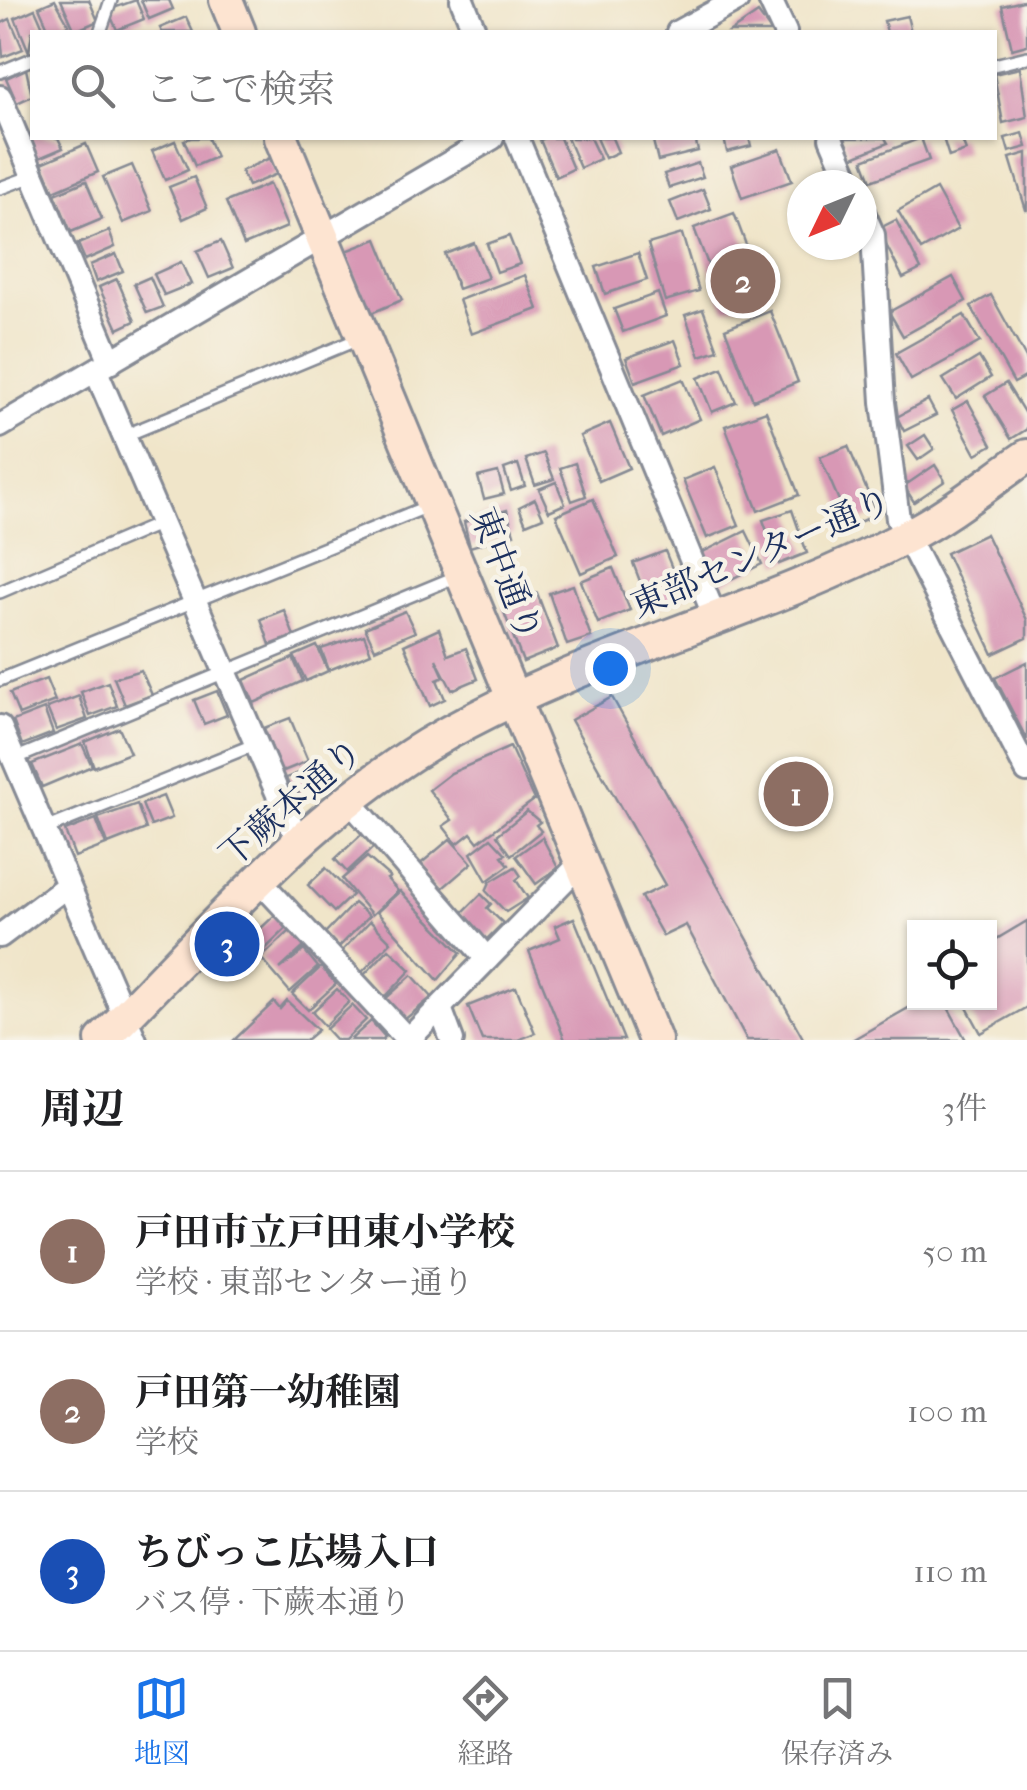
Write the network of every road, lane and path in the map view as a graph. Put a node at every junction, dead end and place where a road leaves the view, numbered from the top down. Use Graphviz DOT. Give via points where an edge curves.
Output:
graph roads {
  1 [pos="111,0"];
  2 [pos="226,0"];
  3 [pos="462,0"];
  4 [pos="736,0"];
  5 [pos="770,0"];
  6 [pos="101,30"];
  7 [pos="238,30"];
  8 [pos="474,30"];
  9 [pos="682,30"];
  10 [pos="783,30"];
  11 [pos="1027,58"];
  12 [pos="30,60"];
  13 [pos="997,65"];
  14 [pos="0,72"];
  15 [pos="0,97"];
  16 [pos="283,140"];
  17 [pos="489,140"];
  18 [pos="518,140"];
  19 [pos="831,140"];
  20 [pos="844,170"];
  21 [pos="33,176"];
  22 [pos="0,188"];
  23 [pos="324,237"];
  24 [pos="874,260"];
  25 [pos="366,336"];
  26 [pos="103,367"];
  27 [pos="0,426"];
  28 [pos="124,436"];
  29 [pos="1027,456"];
  30 [pos="436,503"];
  31 [pos="161,522"];
  32 [pos="906,538"];
  33 [pos="462,574"];
  34 [pos="0,592"];
  35 [pos="195,601"];
  36 [pos="715,617"];
  37 [pos="224,670"];
  38 [pos="0,680"];
  39 [pos="514,700"];
  40 [pos="256,744"];
  41 [pos="6,747"];
  42 [pos="1027,772"];
  43 [pos="349,800"];
  44 [pos="43,830"];
  45 [pos="298,841"];
  46 [pos="580,864"];
  47 [pos="258,879"];
  48 [pos="67,886"];
  49 [pos="0,936"];
  50 [pos="487,959"];
  51 [pos="440,1008"];
  52 [pos="120,1033"];
  53 [pos="408,1040"];
  54 [pos="452,1040"];
  55 [pos="655,1040"];
  1 -- 6 [label="lane"];
  2 -- 7 [label="street"];
  3 -- 8 [label="street"];
  4 -- 9 [label="street"];
  5 -- 10 [label="street"];
  11 -- 13 [label="lane"];
  12 -- 14 [label="lane"];
  15 -- 21 [label="street"];
  16 -- 23 [label="street, 東中通り"];
  17 -- 23 [label="street"];
  18 -- 36 [label="street"];
  19 -- 20 [label="street"];
  21 -- 22 [label="lane"];
  21 -- 26 [label="street"];
  23 -- 25 [label="street, 東中通り"];
  23 -- 26 [label="street"];
  24 -- 32 [label="street" via="883,402"];
  25 -- 28 [label="lane"];
  25 -- 30 [label="street, 東中通り"];
  26 -- 27 [label="street"];
  26 -- 28 [label="street"];
  28 -- 31 [label="street"];
  29 -- 32 [label="street, 東部センター通り"];
  30 -- 33 [label="street, 東中通り"];
  30 -- 35 [label="lane"];
  31 -- 34 [label="lane"];
  31 -- 35 [label="street"];
  32 -- 36 [label="street, 東部センター通り"];
  32 -- 42 [label="street"];
  33 -- 37 [label="lane"];
  33 -- 39 [label="street, 東中通り"];
  35 -- 37 [label="street"];
  35 -- 38 [label="lane"];
  36 -- 39 [label="street, 東部センター通り"];
  37 -- 40 [label="street"];
  37 -- 41 [label="lane"];
  39 -- 43 [label="street, 下蕨本通り" via="429,744"];
  39 -- 46 [label="street, 東中通り"];
  40 -- 44 [label="lane"];
  40 -- 45 [label="street"];
  41 -- 44 [label="street"];
  43 -- 45 [label="street, 下蕨本通り"];
  43 -- 50 [label="street"];
  44 -- 48 [label="street"];
  45 -- 47 [label="street, 下蕨本通り"];
  46 -- 50 [label="street"];
  46 -- 55 [label="street, 東中通り"];
  47 -- 52 [label="street, 下蕨本通り"];
  47 -- 53 [label="street"];
  48 -- 49 [label="street"];
  48 -- 52 [label="street"];
  50 -- 51 [label="street"];
  51 -- 53 [label="street"];
  51 -- 54 [label="street"];
}
